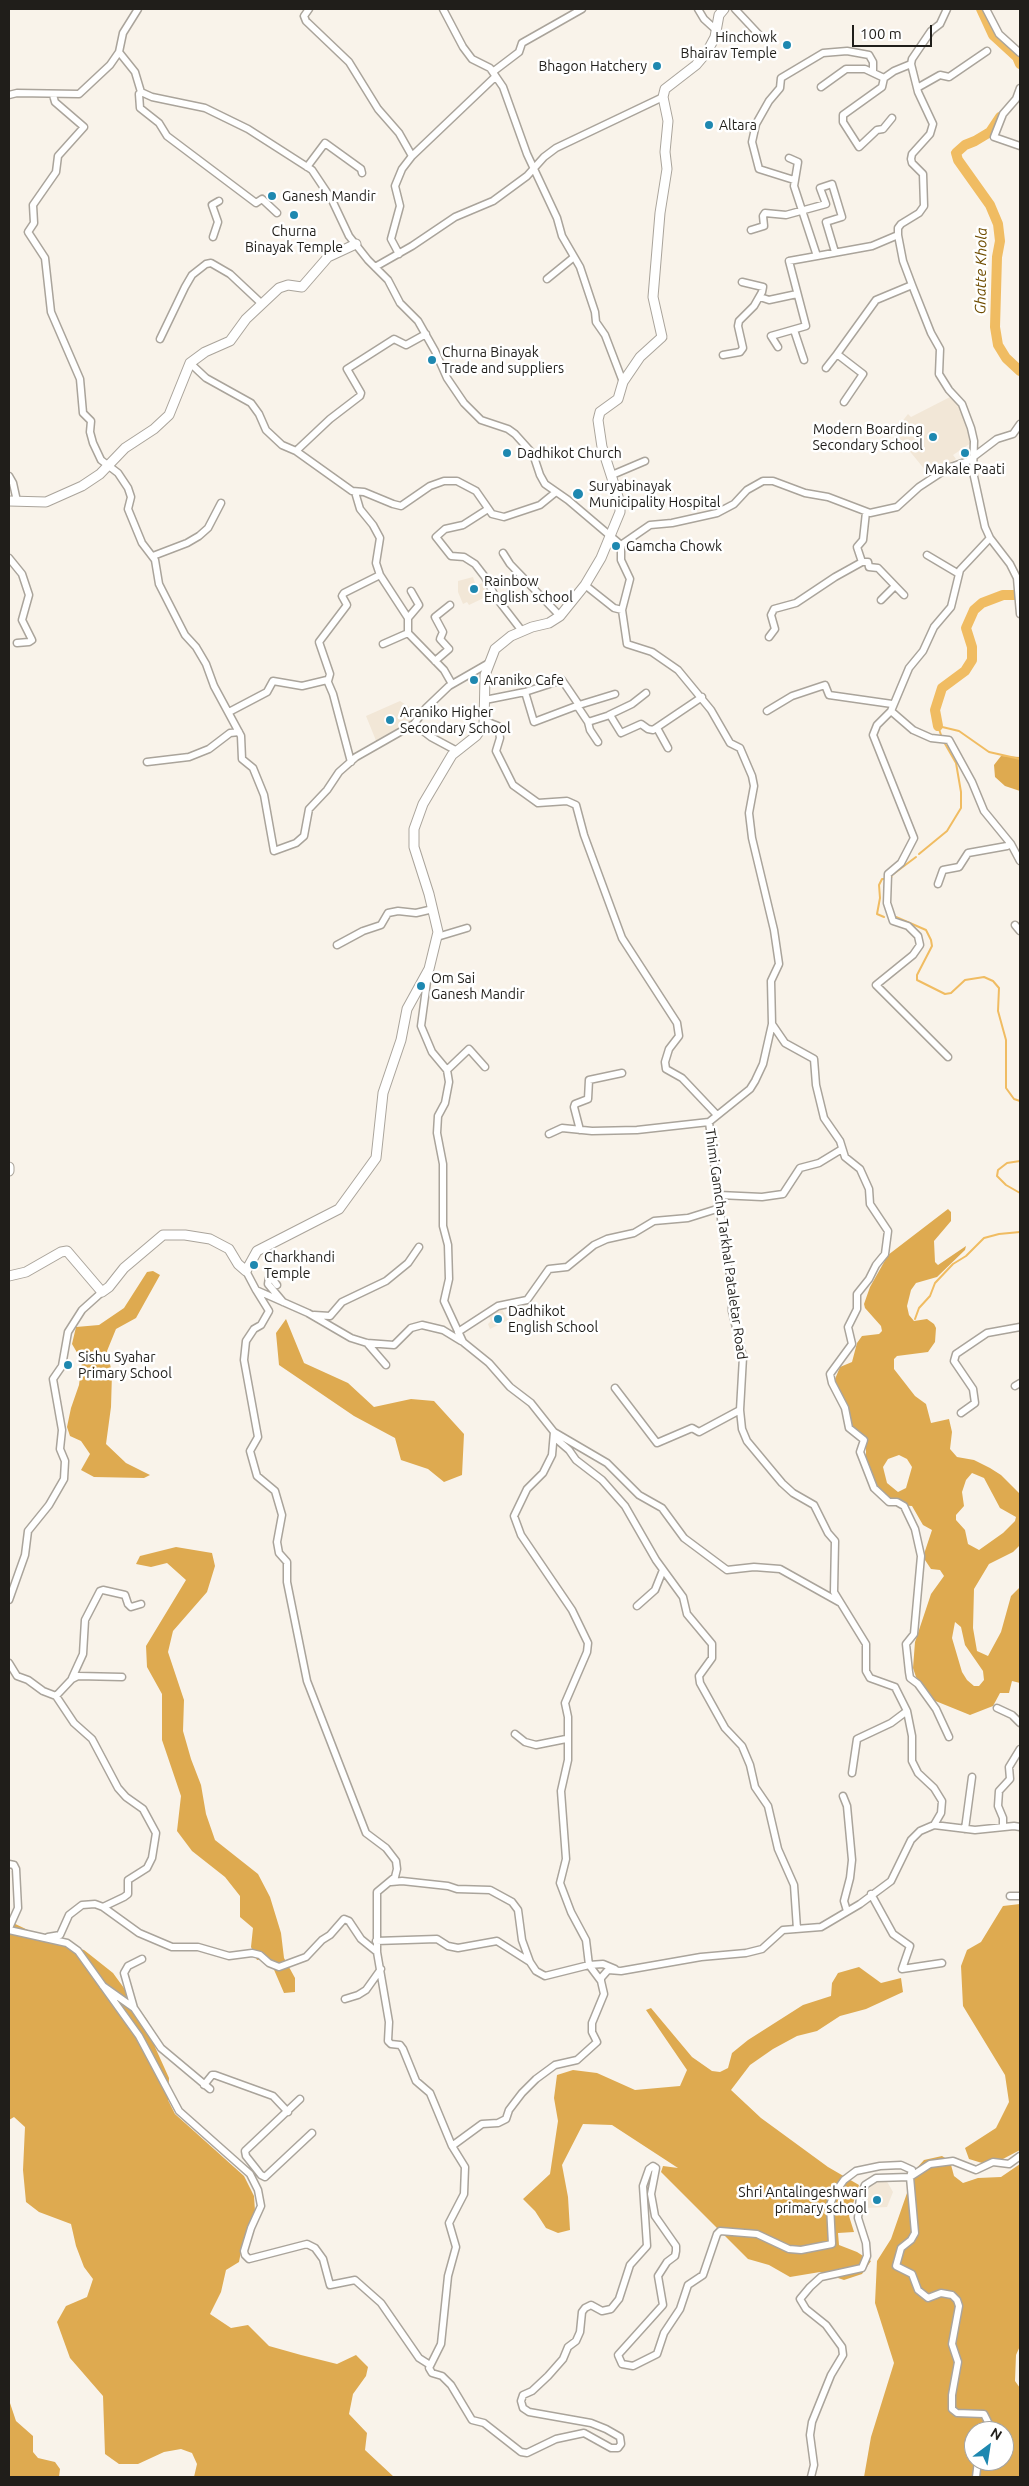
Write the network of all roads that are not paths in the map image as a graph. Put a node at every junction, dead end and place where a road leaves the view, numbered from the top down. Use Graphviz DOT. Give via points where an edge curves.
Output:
graph roads {
  1 [pos="138,9"];
  2 [pos="309,9"];
  3 [pos="443,9"];
  4 [pos="582,9"];
  5 [pos="698,9"];
  6 [pos="724,9"];
  7 [pos="734,9"];
  8 [pos="946,9"];
  9 [pos="986,9"];
  10 [pos="716,29"];
  11 [pos="763,39"];
  12 [pos="987,51"];
  13 [pos="118,52"];
  14 [pos="1020,53"];
  15 [pos="911,64"];
  16 [pos="872,72"];
  17 [pos="494,74"];
  18 [pos="884,78"];
  19 [pos="821,87"];
  20 [pos="917,88"];
  21 [pos="1020,88"];
  22 [pos="138,94"];
  23 [pos="9,95"];
  24 [pos="53,95"];
  25 [pos="663,97"];
  26 [pos="892,118"];
  27 [pos="1020,146"];
  28 [pos="412,156"];
  29 [pos="789,158"];
  30 [pos="534,167"];
  31 [pos="307,168"];
  32 [pos="362,173"];
  33 [pos="794,180"];
  34 [pos="219,201"];
  35 [pos="803,212"];
  36 [pos="277,213"];
  37 [pos="751,230"];
  38 [pos="898,235"];
  39 [pos="214,238"];
  40 [pos="356,244"];
  41 [pos="835,252"];
  42 [pos="399,254"];
  43 [pos="817,256"];
  44 [pos="574,257"];
  45 [pos="374,266"];
  46 [pos="547,279"];
  47 [pos="742,282"];
  48 [pos="912,285"];
  49 [pos="797,294"];
  50 [pos="760,297"];
  51 [pos="262,304"];
  52 [pos="794,330"];
  53 [pos="426,334"];
  54 [pos="160,339"];
  55 [pos="778,347"];
  56 [pos="837,354"];
  57 [pos="723,355"];
  58 [pos="804,360"];
  59 [pos="190,364"];
  60 [pos="826,368"];
  61 [pos="623,382"];
  62 [pos="844,402"];
  63 [pos="1020,424"];
  64 [pos="296,451"];
  65 [pos="973,456"];
  66 [pos="644,461"];
  67 [pos="106,466"];
  68 [pos="612,475"];
  69 [pos="9,476"];
  70 [pos="355,492"];
  71 [pos="556,492"];
  72 [pos="13,501"];
  73 [pos="221,503"];
  74 [pos="488,509"];
  75 [pos="866,512"];
  76 [pos="611,536"];
  77 [pos="990,538"];
  78 [pos="621,545"];
  79 [pos="503,553"];
  80 [pos="927,555"];
  81 [pos="153,556"];
  82 [pos="10,562"];
  83 [pos="862,562"];
  84 [pos="958,574"];
  85 [pos="380,575"];
  86 [pos="585,585"];
  87 [pos="895,586"];
  88 [pos="1020,590"];
  89 [pos="411,591"];
  90 [pos="904,596"];
  91 [pos="881,600"];
  92 [pos="450,605"];
  93 [pos="622,610"];
  94 [pos="1020,614"];
  95 [pos="560,616"];
  96 [pos="408,618"];
  97 [pos="522,631"];
  98 [pos="408,633"];
  99 [pos="768,637"];
  100 [pos="17,643"];
  101 [pos="383,644"];
  102 [pos="435,661"];
  103 [pos="489,663"];
  104 [pos="328,680"];
  105 [pos="452,684"];
  106 [pos="525,692"];
  107 [pos="646,693"];
  108 [pos="615,694"];
  109 [pos="702,697"];
  110 [pos="485,700"];
  111 [pos="578,706"];
  112 [pos="891,707"];
  113 [pos="767,711"];
  114 [pos="229,712"];
  115 [pos="609,715"];
  116 [pos="485,721"];
  117 [pos="588,722"];
  118 [pos="414,724"];
  119 [pos="657,728"];
  120 [pos="239,732"];
  121 [pos="598,742"];
  122 [pos="668,748"];
  123 [pos="457,751"];
  124 [pos="147,762"];
  125 [pos="351,762"];
  126 [pos="1011,844"];
  127 [pos="1020,861"];
  128 [pos="938,884"];
  129 [pos="433,909"];
  130 [pos="1015,925"];
  131 [pos="467,928"];
  132 [pos="1020,930"];
  133 [pos="437,937"];
  134 [pos="337,945"];
  135 [pos="429,969"];
  136 [pos="772,1024"];
  137 [pos="948,1057"];
  138 [pos="485,1067"];
  139 [pos="447,1070"];
  140 [pos="622,1073"];
  141 [pos="717,1115"];
  142 [pos="710,1122"];
  143 [pos="580,1130"];
  144 [pos="549,1134"];
  145 [pos="842,1149"];
  146 [pos="719,1195"];
  147 [pos="720,1208"];
  148 [pos="419,1248"];
  149 [pos="246,1271"];
  150 [pos="9,1276"];
  151 [pos="277,1285"];
  152 [pos="256,1290"];
  153 [pos="102,1292"];
  154 [pos="284,1303"];
  155 [pos="308,1313"];
  156 [pos="1020,1327"];
  157 [pos="458,1332"];
  158 [pos="463,1342"];
  159 [pos="367,1343"];
  160 [pos="386,1365"];
  161 [pos="615,1388"];
  162 [pos="740,1410"];
  163 [pos="961,1413"];
  164 [pos="554,1435"];
  165 [pos="663,1570"];
  166 [pos="9,1600"];
  167 [pos="839,1603"];
  168 [pos="141,1604"];
  169 [pos="637,1606"];
  170 [pos="9,1663"];
  171 [pos="122,1677"];
  172 [pos="72,1679"];
  173 [pos="56,1696"];
  174 [pos="997,1708"];
  175 [pos="907,1712"];
  176 [pos="1020,1723"];
  177 [pos="515,1734"];
  178 [pos="949,1737"];
  179 [pos="566,1740"];
  180 [pos="1020,1749"];
  181 [pos="852,1772"];
  182 [pos="972,1777"];
  183 [pos="843,1796"];
  184 [pos="934,1825"];
  185 [pos="1003,1827"];
  186 [pos="1020,1827"];
  187 [pos="965,1829"];
  188 [pos="9,1864"];
  189 [pos="390,1882"];
  190 [pos="871,1894"];
  191 [pos="1010,1896"];
  192 [pos="1020,1896"];
  193 [pos="103,1907"];
  194 [pos="848,1912"];
  195 [pos="9,1929"];
  196 [pos="797,1929"];
  197 [pos="46,1937"];
  198 [pos="376,1941"];
  199 [pos="377,1952"];
  200 [pos="142,1959"];
  201 [pos="530,1962"];
  202 [pos="942,1963"];
  203 [pos="589,1965"];
  204 [pos="381,1969"];
  205 [pos="621,1971"];
  206 [pos="601,1981"];
  207 [pos="100,1984"];
  208 [pos="344,1999"];
  209 [pos="134,2008"];
  210 [pos="300,2099"];
  211 [pos="288,2112"];
  212 [pos="312,2133"];
  213 [pos="452,2146"];
  214 [pos="1020,2156"];
  215 [pos="910,2177"];
  216 [pos="430,2365"];
  217 [pos="988,2421"];
  218 [pos="811,2477"];
  1 -- 13 [label="street" via="123,33"];
  2 -- 28 [label="street" via="304,16 306,21 349,62"];
  3 -- 17 [label="street" via="472,59"];
  4 -- 17 [label="street" via="522,43 519,52"];
  5 -- 10 [label="street"];
  6 -- 10 [label="street"];
  7 -- 11 [label="street"];
  8 -- 15 [label="street" via="940,24 931,30"];
  9 -- 14 [label="street" via="999,34"];
  10 -- 25 [label="street" via="707,52 665,89"];
  12 -- 20 [label="street" via="949,77 940,75"];
  13 -- 24 [label="street" via="110,65 79,94"];
  13 -- 31 [label="street" via="135,72 141,92 205,108 248,129"];
  15 -- 18 [label="street"];
  15 -- 20 [label="street"];
  16 -- 18 [label="street"];
  16 -- 19 [label="street" via="846,69"];
  16 -- 33 [label="street" via="873,62 869,55 847,51 823,53 781,78 780,88 756,124 753,148 759,169"];
  17 -- 28 [label="street"];
  17 -- 30 [label="street" via="509,99"];
  18 -- 26 [label="street" via="882,87 843,116 843,122 859,147"];
  20 -- 38 [label="street" via="933,124 930,134 911,159 923,174 925,203 919,213 901,224"];
  21 -- 27 [label="street" via="1016,99 1003,114 994,137"];
  22 -- 36 [label="street" via="140,108 159,123 167,136 256,203 262,199"];
  23 -- 24 [label="street" via="38,92"];
  24 -- 67 [label="street" via="55,102 84,127 58,156 56,172 34,202 34,223 28,232 46,258 51,312 80,379 83,413 91,421 93,443"];
  25 -- 30 [label="street" via="556,148"];
  25 -- 61 [label="street" via="668,121 667,169 653,297 662,337 640,357"];
  28 -- 42 [label="street" via="395,186 400,206 392,239"];
  29 -- 33 [label="street" via="798,162"];
  30 -- 42 [label="street" via="493,201 455,217"];
  30 -- 44 [label="street"];
  31 -- 32 [label="street" via="325,143"];
  31 -- 40 [label="street" via="312,170 332,200"];
  33 -- 35 [label="street"];
  34 -- 39 [label="street" via="212,205 218,222"];
  35 -- 37 [label="street" via="786,215 765,213 764,226"];
  35 -- 41 [label="street" via="826,204 820,188 832,184 842,217 826,222"];
  35 -- 43 [label="street"];
  38 -- 41 [label="street" via="872,246"];
  38 -- 48 [label="street"];
  40 -- 45 [label="street"];
  40 -- 51 [label="street" via="328,257 302,287 283,286"];
  41 -- 43 [label="street"];
  42 -- 45 [label="street"];
  43 -- 49 [label="street" via="789,261"];
  44 -- 46 [label="street"];
  44 -- 61 [label="street" via="596,322 605,334"];
  45 -- 53 [label="street" via="388,280 400,303"];
  47 -- 50 [label="street" via="763,287"];
  48 -- 56 [label="street" via="876,300"];
  48 -- 65 [label="street" via="940,349 938,368 941,379 966,411 974,441"];
  49 -- 50 [label="street" via="769,300"];
  49 -- 52 [label="street" via="806,326"];
  50 -- 57 [label="street" via="739,321 740,352"];
  51 -- 54 [label="street" via="230,274 211,263 206,264 185,287"];
  51 -- 59 [label="street" via="230,341 205,352"];
  52 -- 55 [label="street" via="771,336"];
  52 -- 58 [label="street"];
  53 -- 64 [label="street" via="406,345 394,339 347,369 360,396"];
  53 -- 71 [label="street" via="446,378 464,403 481,420 508,428 519,437 533,454 545,484"];
  56 -- 60 [label="street"];
  56 -- 62 [label="street" via="863,374"];
  59 -- 64 [label="street" via="206,378 250,403 266,430 282,445"];
  59 -- 67 [label="street" via="169,416"];
  61 -- 68 [label="street" via="618,398 600,412 598,420 602,447"];
  63 -- 65 [label="street" via="1013,434 997,439"];
  64 -- 70 [label="street"];
  65 -- 75 [label="street" via="919,487 901,505 874,513"];
  65 -- 77 [label="street" via="973,472"];
  66 -- 68 [label="street"];
  67 -- 72 [label="street" via="82,486 46,502"];
  67 -- 81 [label="street" via="118,473 128,488 131,497 128,509 142,543"];
  68 -- 76 [label="street" via="621,508"];
  69 -- 72 [label="street" via="13,483"];
  70 -- 74 [label="street" via="364,492 401,506 430,486 457,481 476,491"];
  70 -- 85 [label="street" via="358,505 380,538 376,563"];
  71 -- 74 [label="street" via="540,504 508,516 496,515"];
  71 -- 76 [label="street"];
  73 -- 81 [label="street" via="208,528 198,536"];
  74 -- 97 [label="street" via="463,525 445,529 436,537 451,556 464,557 475,564"];
  75 -- 78 [label="street" via="828,497 812,495 778,482 763,481 717,513 650,525"];
  75 -- 83 [label="street" via="863,540 857,546"];
  76 -- 78 [label="street"];
  76 -- 86 [label="street"];
  77 -- 84 [label="street"];
  77 -- 88 [label="street" via="1013,569"];
  78 -- 93 [label="street" via="621,560 630,579"];
  79 -- 95 [label="street"];
  80 -- 84 [label="street"];
  81 -- 114 [label="street" via="159,584 185,634 206,664"];
  82 -- 100 [label="street" via="22,574 28,590 22,620 32,640"];
  83 -- 87 [label="street" via="878,568"];
  83 -- 99 [label="street" via="796,603 774,609 775,629"];
  84 -- 112 [label="street" via="951,608 934,627 923,651 909,668"];
  85 -- 96 [label="street"];
  85 -- 104 [label="street" via="342,594 347,605 319,642 328,666"];
  86 -- 93 [label="street" via="614,608"];
  86 -- 95 [label="street"];
  87 -- 90 [label="street"];
  87 -- 91 [label="street"];
  88 -- 94 [label="street"];
  89 -- 96 [label="street" via="419,605"];
  92 -- 102 [label="street" via="435,617 442,632 440,639 449,649"];
  93 -- 109 [label="street" via="627,644 652,652 672,665"];
  95 -- 97 [label="street" via="549,624"];
  96 -- 98 [label="street"];
  97 -- 103 [label="street" via="498,645"];
  98 -- 101 [label="street"];
  98 -- 102 [label="street"];
  102 -- 105 [label="street"];
  103 -- 105 [label="street"];
  103 -- 110 [label="street" via="484,675"];
  104 -- 114 [label="street" via="302,686 273,681 267,692"];
  104 -- 125 [label="street"];
  105 -- 118 [label="street"];
  106 -- 110 [label="street"];
  106 -- 111 [label="street" via="563,680"];
  106 -- 111 [label="street" via="534,722"];
  107 -- 115 [label="street"];
  108 -- 111 [label="street"];
  109 -- 119 [label="street"];
  109 -- 136 [label="street, Thimi Gamcha Tarkhal Pataletar Road" via="730,743 740,748 752,776 754,786 749,813 779,964 771,981"];
  110 -- 116 [label="street"];
  111 -- 117 [label="street"];
  112 -- 113 [label="street" via="829,695 825,685 792,696"];
  112 -- 126 [label="street" via="913,730 950,743 984,811"];
  112 -- 137 [label="street" via="876,725 873,735 914,838 901,864 888,874 888,904 893,921 908,926 920,945 913,955 876,986"];
  114 -- 120 [label="street"];
  115 -- 117 [label="street"];
  115 -- 119 [label="street" via="621,733 640,724 650,730"];
  116 -- 123 [label="street" via="481,731"];
  116 -- 141 [label="street" via="498,726 500,738 496,751 513,785 538,803 567,801 576,805 622,938 677,1023 679,1036 669,1049 666,1069 682,1078"];
  117 -- 121 [label="street"];
  118 -- 123 [label="street"];
  118 -- 125 [label="street"];
  119 -- 122 [label="street"];
  120 -- 124 [label="street" via="230,733 210,749 189,757"];
  120 -- 125 [label="street" via="242,759 253,768 264,795 274,851 296,843 304,836 310,809"];
  123 -- 129 [label="street" via="424,804 413,835"];
  126 -- 127 [label="street"];
  126 -- 128 [label="street" via="968,853 959,867 943,870"];
  129 -- 133 [label="street"];
  129 -- 134 [label="street" via="388,914 381,925"];
  130 -- 132 [label="street"];
  131 -- 133 [label="street"];
  133 -- 135 [label="street"];
  135 -- 139 [label="street" via="421,1026 432,1052"];
  135 -- 149 [label="street" via="407,1010 401,1040 383,1093 376,1158 339,1209 257,1251"];
  136 -- 141 [label="street, Thimi Gamcha Tarkhal Pataletar Road" via="763,1064 755,1082"];
  136 -- 145 [label="street" via="785,1043 814,1059 824,1118"];
  138 -- 139 [label="street" via="469,1049"];
  139 -- 157 [label="street" via="449,1092 438,1116 437,1133 443,1164 443,1226 448,1245 444,1301"];
  140 -- 143 [label="street" via="588,1080 588,1099 574,1107"];
  141 -- 142 [label="street, Thimi Gamcha Tarkhal Pataletar Road"];
  142 -- 143 [label="street" via="637,1130"];
  142 -- 146 [label="street, Thimi Gamcha Tarkhal Pataletar Road"];
  143 -- 144 [label="street" via="562,1128"];
  145 -- 146 [label="street" via="819,1163 800,1168 783,1194 762,1197"];
  145 -- 178 [label="street" via="845,1157 863,1174 870,1204 888,1236 885,1254 857,1294 857,1309 848,1327 852,1344 830,1374 845,1408 849,1428 864,1440 860,1452 874,1488 889,1502 904,1506 915,1529 921,1556 914,1634 906,1644 908,1672 936,1709"];
  146 -- 147 [label="street, Thimi Gamcha Tarkhal Pataletar Road"];
  147 -- 157 [label="street" via="688,1218 654,1221 634,1233 594,1245 567,1267 550,1269 527,1300 498,1306"];
  147 -- 162 [label="street, Thimi Gamcha Tarkhal Pataletar Road" via="732,1282 732,1311 742,1357"];
  148 -- 155 [label="street" via="408,1263 386,1281 342,1302 330,1316"];
  149 -- 152 [label="street"];
  149 -- 153 [label="street" via="229,1249 210,1239 163,1235 124,1268"];
  150 -- 153 [label="street" via="26,1272 67,1251"];
  151 -- 154 [label="street" via="269,1278 268,1284"];
  152 -- 154 [label="street"];
  152 -- 189 [label="street" via="269,1311 246,1341 244,1360 258,1437 250,1451 257,1476 275,1491 282,1514 277,1542 279,1553 287,1562 286,1582 307,1681 366,1833 386,1848 396,1861 396,1875"];
  153 -- 166 [label="street" via="82,1310 68,1332 62,1366 53,1379 62,1430 60,1449 65,1461 64,1479 50,1505 28,1531 25,1555"];
  154 -- 155 [label="street"];
  155 -- 159 [label="street" via="351,1338"];
  156 -- 163 [label="street" via="987,1333 956,1354 954,1360 973,1389 975,1403"];
  157 -- 158 [label="street"];
  158 -- 159 [label="street" via="443,1330 422,1325 411,1328 394,1346"];
  158 -- 164 [label="street" via="531,1403"];
  159 -- 160 [label="street"];
  161 -- 162 [label="street" via="657,1442 692,1428 699,1432"];
  162 -- 167 [label="street, Thimi Gamcha Tarkhal Pataletar Road" via="747,1441 782,1483 814,1505 828,1534 835,1540 834,1592"];
  164 -- 165 [label="street" via="625,1506"];
  164 -- 167 [label="street" via="607,1463 639,1495 662,1508 684,1538 727,1570 761,1566 780,1570"];
  164 -- 179 [label="street" via="552,1455 543,1473 527,1489 514,1516 521,1534 572,1610 588,1643 565,1703 568,1717"];
  165 -- 169 [label="street" via="655,1590"];
  165 -- 196 [label="street" via="683,1596 687,1614 712,1644 712,1658 699,1676 700,1683 726,1728 742,1746 755,1787 768,1806 778,1849 794,1885"];
  167 -- 175 [label="street, Thimi Gamcha Tarkhal Pataletar Road" via="866,1644 866,1671 870,1678 895,1687"];
  168 -- 172 [label="street" via="131,1606 125,1595 100,1592 85,1620 83,1654"];
  170 -- 173 [label="street" via="17,1676"];
  171 -- 172 [label="street" via="78,1676"];
  172 -- 173 [label="street"];
  173 -- 193 [label="street" via="74,1722 92,1739 118,1788 143,1809 156,1833 150,1864 128,1880 128,1894"];
  174 -- 176 [label="street"];
  175 -- 181 [label="street" via="857,1739"];
  175 -- 184 [label="street, Thimi Gamcha Tarkhal Pataletar Road" via="912,1736 912,1762 942,1801 941,1813"];
  177 -- 179 [label="street" via="524,1742 536,1745"];
  179 -- 203 [label="street" via="568,1760 561,1791 566,1859 560,1883 586,1940"];
  180 -- 185 [label="street" via="1010,1767 1010,1779 999,1791 998,1806"];
  182 -- 187 [label="street"];
  183 -- 194 [label="street" via="847,1806 852,1860 844,1901"];
  184 -- 187 [label="street"];
  184 -- 190 [label="street" via="920,1831 911,1840 891,1881"];
  185 -- 186 [label="street"];
  185 -- 187 [label="street"];
  188 -- 195 [label="street" via="16,1869 18,1908"];
  189 -- 198 [label="street" via="378,1892"];
  189 -- 201 [label="street" via="490,1890 512,1902 518,1910 522,1940"];
  190 -- 194 [label="street"];
  190 -- 202 [label="street" via="893,1934 910,1946 902,1969"];
  191 -- 192 [label="street"];
  193 -- 197 [label="street" via="95,1904 82,1906 69,1915 60,1934"];
  193 -- 199 [label="street" via="139,1933 172,1947 198,1947 229,1956 252,1953 280,1967 306,1957 344,1919 349,1920 361,1940"];
  194 -- 196 [label="street" via="821,1927"];
  195 -- 197 [label="street"];
  196 -- 205 [label="street" via="783,1930 762,1949"];
  197 -- 207 [label="street" via="67,1943 78,1951"];
  198 -- 199 [label="street"];
  198 -- 201 [label="street" via="437,1939 458,1948 497,1941"];
  199 -- 204 [label="street"];
  200 -- 209 [label="street" via="128,1966 124,1973"];
  201 -- 203 [label="street" via="545,1976"];
  203 -- 205 [label="street" via="603,1964"];
  203 -- 206 [label="street"];
  204 -- 208 [label="street" via="366,1990"];
  204 -- 213 [label="street" via="389,2022 388,2041 403,2049 416,2081 430,2094"];
  205 -- 206 [label="street" via="608,1970"];
  206 -- 213 [label="street" via="604,1994 592,2023 597,2042 577,2060 555,2065 536,2079 509,2110 506,2119 482,2124"];
  207 -- 209 [label="street"];
  207 -- 216 [label="street" via="139,2036 179,2111 250,2174 261,2206 251,2228 245,2255 248,2258 307,2244 315,2248 323,2259 330,2285 355,2280 382,2303 419,2358"];
  209 -- 211 [label="street" via="161,2048 207,2087 215,2075 273,2096"];
  210 -- 211 [label="street"];
  211 -- 212 [label="street" via="245,2151 261,2175 265,2176"];
  213 -- 216 [label="street" via="465,2167 464,2194 450,2223 456,2247 448,2276 441,2344"];
  214 -- 215 [label="street" via="1008,2164 993,2162 976,2170 952,2161 930,2164"];
  215 -- 216 [label="street" via="912,2170 901,2165 856,2171 844,2180 830,2205 832,2244 788,2249 757,2234 720,2231 703,2275 688,2285 680,2310 664,2333 657,2354 633,2366 622,2364 618,2355 663,2305 658,2276 676,2251 676,2246 655,2216 651,2194 656,2168 653,2166 643,2186 647,2246 630,2266 619,2299 611,2309 585,2308 576,2341 548,2376 523,2395 521,2401 529,2412 606,2429 620,2437 618,2448 611,2448 584,2433 556,2438 527,2453 521,2452 484,2423 472,2420 451,2385 442,2376 432,2373"];
  215 -- 217 [label="street" via="915,2233 901,2248 896,2266 912,2274 918,2290 928,2298 941,2293 957,2300 959,2306 952,2344 958,2362 952,2409 957,2414 984,2414"];
  215 -- 218 [label="street" via="876,2178 865,2185 858,2218 866,2243 867,2256 862,2268 821,2277 800,2299 806,2309 826,2325 842,2348 843,2355 812,2422 810,2436 814,2465"];
}
